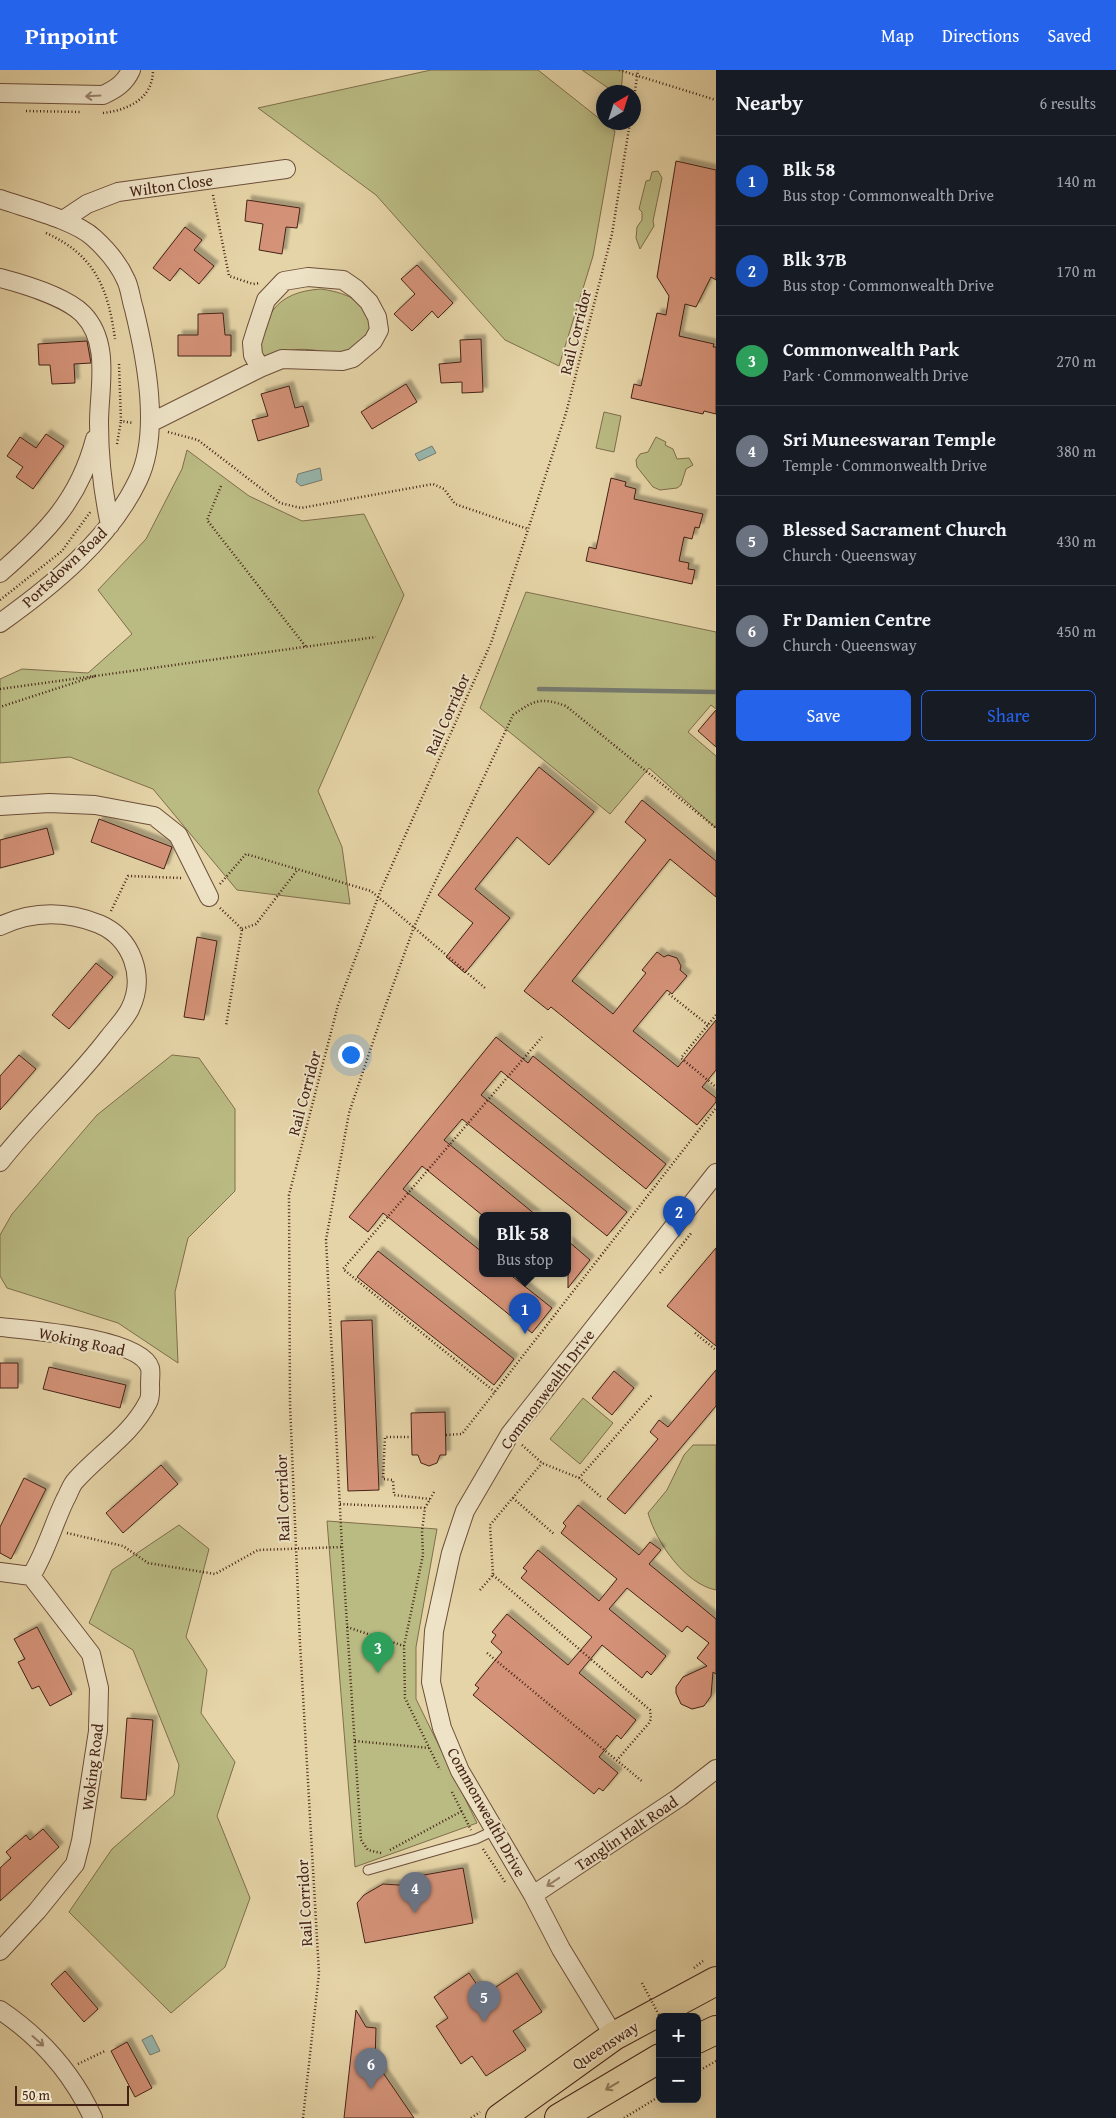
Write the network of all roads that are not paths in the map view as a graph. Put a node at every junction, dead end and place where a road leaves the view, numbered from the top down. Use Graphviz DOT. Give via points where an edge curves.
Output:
graph roads {
  1 [pos="131,70"];
  2 [pos="0,93"];
  3 [pos="286,169"];
  4 [pos="0,199"];
  5 [pos="63,220"];
  6 [pos="0,278"];
  7 [pos="260,368"];
  8 [pos="99,424"];
  9 [pos="150,425"];
  10 [pos="110,525"];
  11 [pos="0,573"];
  12 [pos="0,624"];
  13 [pos="0,806"];
  14 [pos="208,897"];
  15 [pos="0,926"];
  16 [pos="0,1162"];
  17 [pos="716,1173"];
  18 [pos="0,1327"];
  19 [pos="0,1572"];
  20 [pos="31,1576"];
  21 [pos="716,1769"];
  22 [pos="495,1830"];
  23 [pos="368,1870"];
  24 [pos="533,1895"];
  25 [pos="0,1951"];
  26 [pos="716,1980"];
  27 [pos="0,2010"];
  28 [pos="716,2030"];
  29 [pos="614,2036"];
  30 [pos="701,2038"];
  31 [pos="656,2060"];
  32 [pos="93,2118"];
  33 [pos="500,2118"];
  34 [pos="559,2118"];
  1 -- 2 [label="street, one-way" via="116,88 103,95"];
  3 -- 5 [label="street, Wilton Close" via="118,192 88,204"];
  4 -- 5 [label="street, Portsdown Road"];
  5 -- 9 [label="street, Portsdown Road" via="92,236 112,257 127,280 141,338"];
  6 -- 8 [label="street" via="61,300 82,313 94,328 102,365"];
  7 -- 7 [label="street" via="253,355 252,343 266,300 284,281 308,277 342,280 356,288 377,317 379,330 373,341 353,358 342,361 282,359"];
  7 -- 9 [label="street"];
  8 -- 10 [label="street" via="104,493"];
  8 -- 11 [label="street" via="90,458 67,504 39,539"];
  9 -- 10 [label="street, Portsdown Road" via="147,453 138,480"];
  10 -- 12 [label="street, Portsdown Road" via="61,574"];
  13 -- 14 [label="street" via="95,805 154,816 178,835"];
  15 -- 16 [label="street" via="47,913 78,916 104,926 127,945 137,980 130,1009 100,1049"];
  17 -- 22 [label="street, Commonwealth Drive" via="510,1434 465,1511 451,1553 434,1631 431,1682 442,1728 460,1771"];
  18 -- 20 [label="street, Woking Road" via="97,1340 131,1350 150,1368 150,1400 111,1449 75,1481"];
  19 -- 20 [label="street"];
  20 -- 25 [label="street, Woking Road" via="90,1654 99,1688 98,1731 75,1864"];
  21 -- 24 [label="street, Tanglin Halt Road, one-way" via="680,1797"];
  22 -- 23 [label="lane" via="476,1839"];
  22 -- 24 [label="street, Commonwealth Drive"];
  24 -- 29 [label="street, Commonwealth Drive" via="561,1949"];
  26 -- 29 [label="highway, Queensway"];
  27 -- 32 [label="street, one-way" via="43,2045 65,2070"];
  28 -- 30 [label="highway"];
  29 -- 33 [label="highway, Queensway"];
  31 -- 34 [label="highway, one-way"];
}
